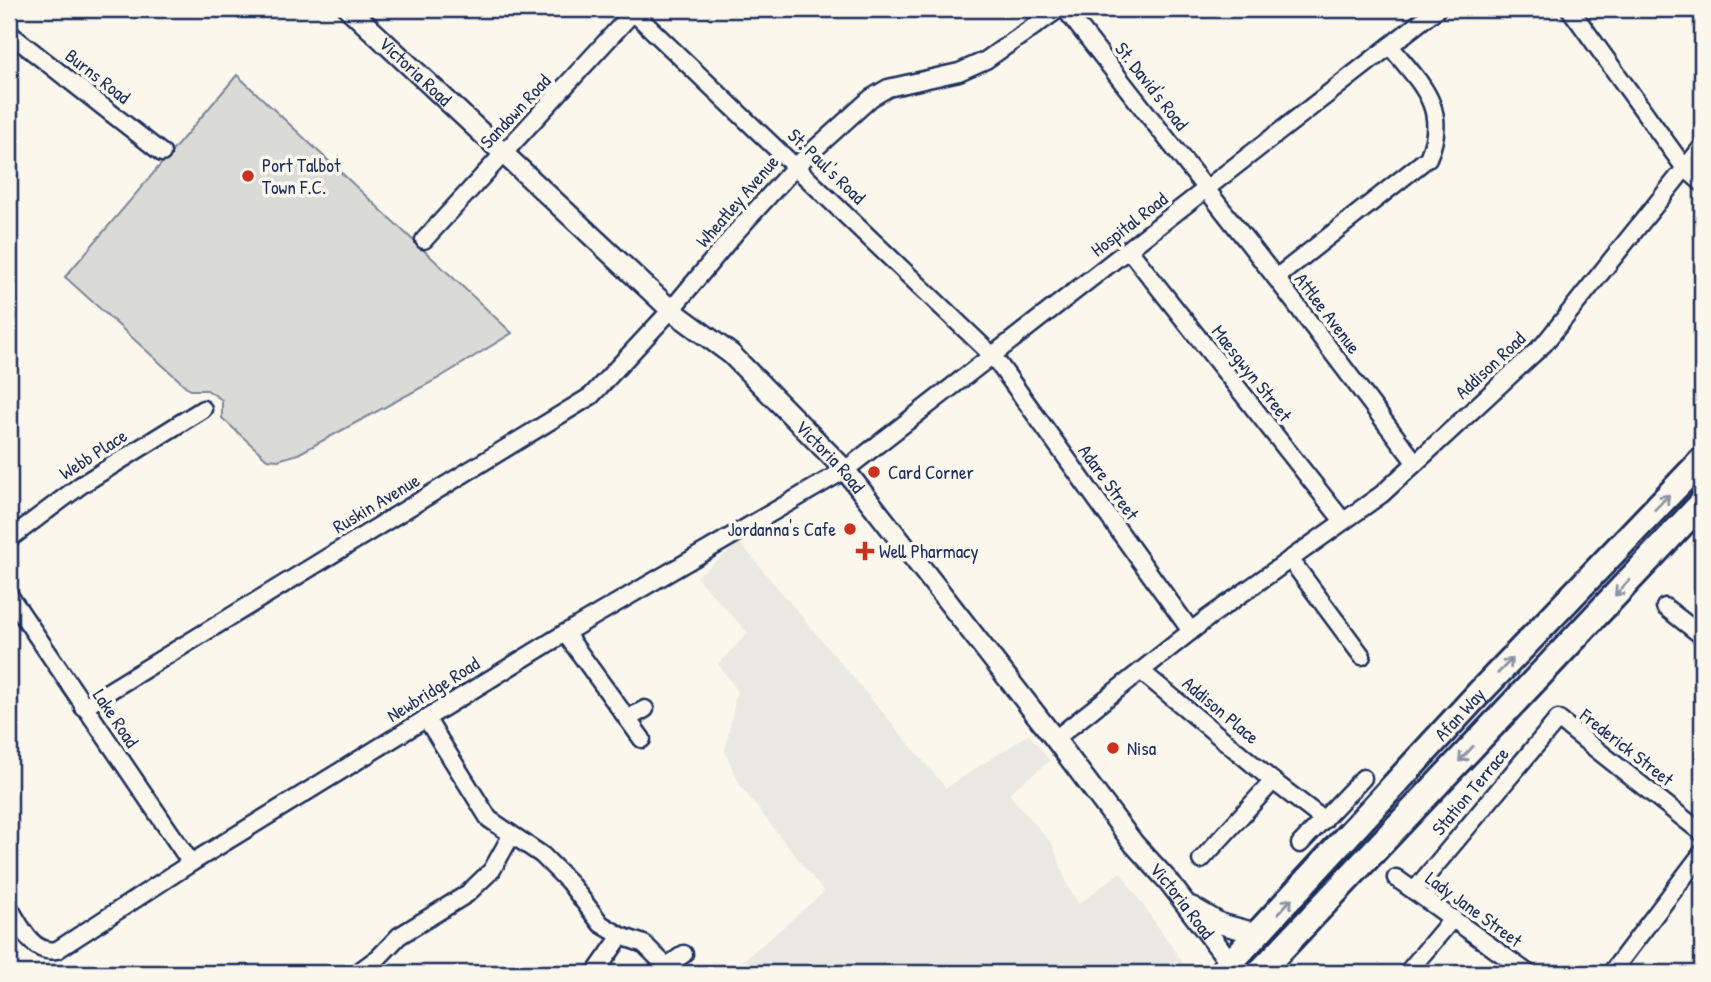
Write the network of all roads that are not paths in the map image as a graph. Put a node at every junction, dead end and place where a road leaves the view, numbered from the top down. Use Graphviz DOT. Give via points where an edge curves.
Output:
graph roads {
  1 [pos="349,9"];
  2 [pos="1059,9"];
  3 [pos="1065,9"];
  4 [pos="1437,9"];
  5 [pos="1570,9"];
  6 [pos="633,10"];
  7 [pos="9,33"];
  8 [pos="1391,46"];
  9 [pos="1702,147"];
  10 [pos="162,153"];
  11 [pos="505,153"];
  12 [pos="796,166"];
  13 [pos="1684,167"];
  14 [pos="1702,183"];
  15 [pos="1206,190"];
  16 [pos="424,240"];
  17 [pos="1129,250"];
  18 [pos="1276,278"];
  19 [pos="671,310"];
  20 [pos="993,356"];
  21 [pos="203,409"];
  22 [pos="1702,460"];
  23 [pos="1415,463"];
  24 [pos="845,470"];
  25 [pos="1702,503"];
  26 [pos="1343,522"];
  27 [pos="9,539"];
  28 [pos="1290,559"];
  29 [pos="9,595"];
  30 [pos="1665,607"];
  31 [pos="1191,631"];
  32 [pos="565,633"];
  33 [pos="1702,636"];
  34 [pos="1362,656"];
  35 [pos="1142,672"];
  36 [pos="83,707"];
  37 [pos="645,709"];
  38 [pos="426,718"];
  39 [pos="627,719"];
  40 [pos="1558,719"];
  41 [pos="642,739"];
  42 [pos="1055,739"];
  43 [pos="1363,778"];
  44 [pos="1273,781"];
  45 [pos="1324,820"];
  46 [pos="1702,833"];
  47 [pos="511,836"];
  48 [pos="1300,844"];
  49 [pos="1702,853"];
  50 [pos="1201,860"];
  51 [pos="191,863"];
  52 [pos="1396,878"];
  53 [pos="1414,891"];
  54 [pos="1185,903"];
  55 [pos="9,907"];
  56 [pos="1453,918"];
  57 [pos="1259,934"];
  58 [pos="621,936"];
  59 [pos="684,954"];
  60 [pos="670,970"];
  61 [pos="1230,970"];
  62 [pos="357,973"];
  63 [pos="595,973"];
  64 [pos="1259,973"];
  65 [pos="1407,973"];
  66 [pos="1528,973"];
  67 [pos="1611,973"];
  1 -- 11 [label="street, Victoria Road"];
  2 -- 12 [label="street, Wheatley Avenue" via="986,60 959,72 888,88 871,98"];
  3 -- 15 [label="street, St. David's Road"];
  4 -- 8 [label="street, Hospital Road"];
  5 -- 13 [label="street"];
  6 -- 11 [label="street, Sandown Road"];
  6 -- 12 [label="street, St. Paul's Road"];
  7 -- 10 [label="street, Burns Road"];
  8 -- 15 [label="street, Hospital Road"];
  8 -- 18 [label="street" via="1429,94 1437,120 1427,158"];
  9 -- 13 [label="street, Addison Road"];
  11 -- 16 [label="street, Sandown Road"];
  11 -- 19 [label="street, Victoria Road"];
  12 -- 19 [label="street, Wheatley Avenue"];
  12 -- 20 [label="street, St. Paul's Road"];
  13 -- 14 [label="street"];
  13 -- 23 [label="street, Addison Road" via="1544,344"];
  15 -- 17 [label="street, Hospital Road"];
  15 -- 18 [label="street, Attlee Avenue"];
  17 -- 20 [label="street, Hospital Road"];
  17 -- 26 [label="street, Maesgwyn Street"];
  18 -- 23 [label="street, Attlee Avenue"];
  19 -- 24 [label="street, Victoria Road" via="731,354"];
  19 -- 36 [label="street, Ruskin Avenue" via="591,396"];
  20 -- 24 [label="street, Hospital Road"];
  20 -- 31 [label="street, Adare Street"];
  21 -- 27 [label="street, Webb Place" via="81,485"];
  57 -- 22 [label="main road, Afan Way, one-way" via="1479,693"];
  23 -- 26 [label="street, Addison Road"];
  24 -- 32 [label="street, Newbridge Road"];
  24 -- 42 [label="street, Victoria Road"];
  25 -- 64 [label="main road, Afan Way, one-way"];
  26 -- 28 [label="street, Addison Road"];
  28 -- 31 [label="street, Addison Road"];
  28 -- 34 [label="street"];
  29 -- 36 [label="street, Lake Road"];
  30 -- 33 [label="street"];
  31 -- 35 [label="street, Addison Road"];
  32 -- 38 [label="street, Newbridge Road"];
  32 -- 39 [label="street"];
  35 -- 42 [label="street, Addison Road"];
  35 -- 44 [label="street, Addison Place"];
  36 -- 51 [label="street, Lake Road"];
  37 -- 39 [label="street"];
  38 -- 47 [label="street" via="489,819"];
  38 -- 51 [label="street, Newbridge Road"];
  39 -- 41 [label="street"];
  40 -- 46 [label="street, Frederick Street"];
  40 -- 53 [label="street, Station Terrace"];
  42 -- 54 [label="street, Victoria Road"];
  43 -- 45 [label="street"];
  44 -- 45 [label="street, Addison Place"];
  44 -- 50 [label="street"];
  45 -- 48 [label="street"];
  47 -- 58 [label="street" via="542,855 601,924"];
  47 -- 62 [label="street" via="492,870 467,894 400,936"];
  49 -- 67 [label="street"];
  51 -- 55 [label="street, Newbridge Road" via="49,952 34,945"];
  52 -- 53 [label="street, Lady Jane Street"];
  53 -- 56 [label="street, Lady Jane Street"];
  54 -- 57 [label="street" via="1222,924"];
  54 -- 61 [label="street, Victoria Road"];
  56 -- 65 [label="street"];
  56 -- 66 [label="street, Lady Jane Street"];
  57 -- 61 [label="main road, Afan Way"];
  58 -- 60 [label="street" via="644,944"];
  58 -- 63 [label="street"];
  59 -- 60 [label="street"];
}
